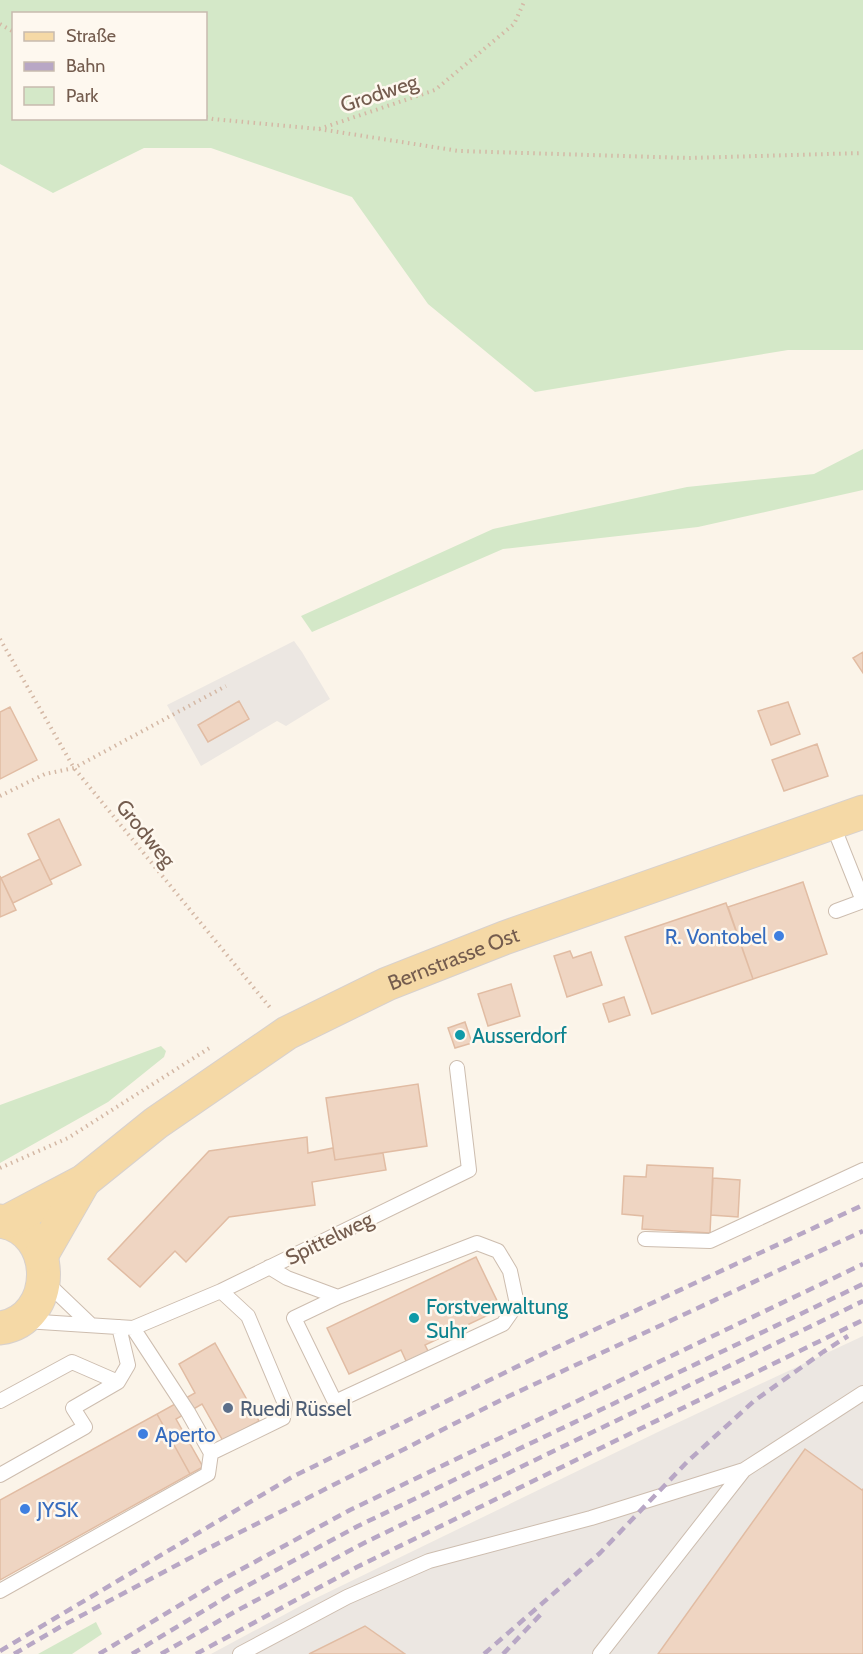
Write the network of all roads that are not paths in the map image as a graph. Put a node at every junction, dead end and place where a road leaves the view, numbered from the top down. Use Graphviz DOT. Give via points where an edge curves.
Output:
graph roads {
  1 [pos="863,812"];
  2 [pos="832,823"];
  3 [pos="863,901"];
  4 [pos="836,910"];
  5 [pos="457,1068"];
  6 [pos="863,1170"];
  7 [pos="84,1181"];
  8 [pos="3,1221"];
  9 [pos="645,1239"];
  10 [pos="269,1267"];
  11 [pos="43,1268"];
  12 [pos="221,1291"];
  13 [pos="338,1297"];
  14 [pos="90,1324"];
  15 [pos="10,1325"];
  16 [pos="126,1328"];
  17 [pos="118,1382"];
  18 [pos="863,1393"];
  19 [pos="0,1401"];
  20 [pos="211,1453"];
  21 [pos="744,1470"];
  22 [pos="0,1475"];
  23 [pos="0,1592"];
  24 [pos="240,1654"];
  25 [pos="600,1654"];
  1 -- 2 [label="main road, Bernstrasse Ost"];
  2 -- 3 [label="lane"];
  2 -- 7 [label="main road, Bernstrasse Ost" via="504,938 387,984 274,1019"];
  3 -- 4 [label="lane"];
  5 -- 10 [label="lane, Spittelweg" via="469,1170"];
  6 -- 9 [label="lane" via="710,1241"];
  7 -- 8 [label="main road, Bernstrasse Ost"];
  7 -- 11 [label="main road, Bernstrasse Ost"];
  8 -- 11 [label="main road" via="18,1227 36,1244"];
  10 -- 12 [label="lane, Spittelweg"];
  10 -- 13 [label="lane"];
  11 -- 14 [label="lane"];
  11 -- 15 [label="main road, Bernstrasse Ost" via="40,1296 32,1310"];
  12 -- 16 [label="lane, Spittelweg"];
  12 -- 20 [label="lane" via="248,1316 285,1404 283,1418"];
  13 -- 13 [label="lane" via="477,1243 498,1251 510,1271 517,1304 503,1324 335,1402 294,1318"];
  14 -- 15 [label="lane, Spittelweg"];
  14 -- 16 [label="lane, Spittelweg"];
  16 -- 17 [label="lane" via="128,1365"];
  16 -- 20 [label="lane" via="188,1412"];
  17 -- 19 [label="lane" via="72,1362"];
  17 -- 22 [label="lane" via="73,1407 85,1427"];
  18 -- 21 [label="lane"];
  20 -- 23 [label="lane" via="208,1474"];
  21 -- 24 [label="lane" via="591,1518 429,1561 347,1597"];
  21 -- 25 [label="lane"];
}
